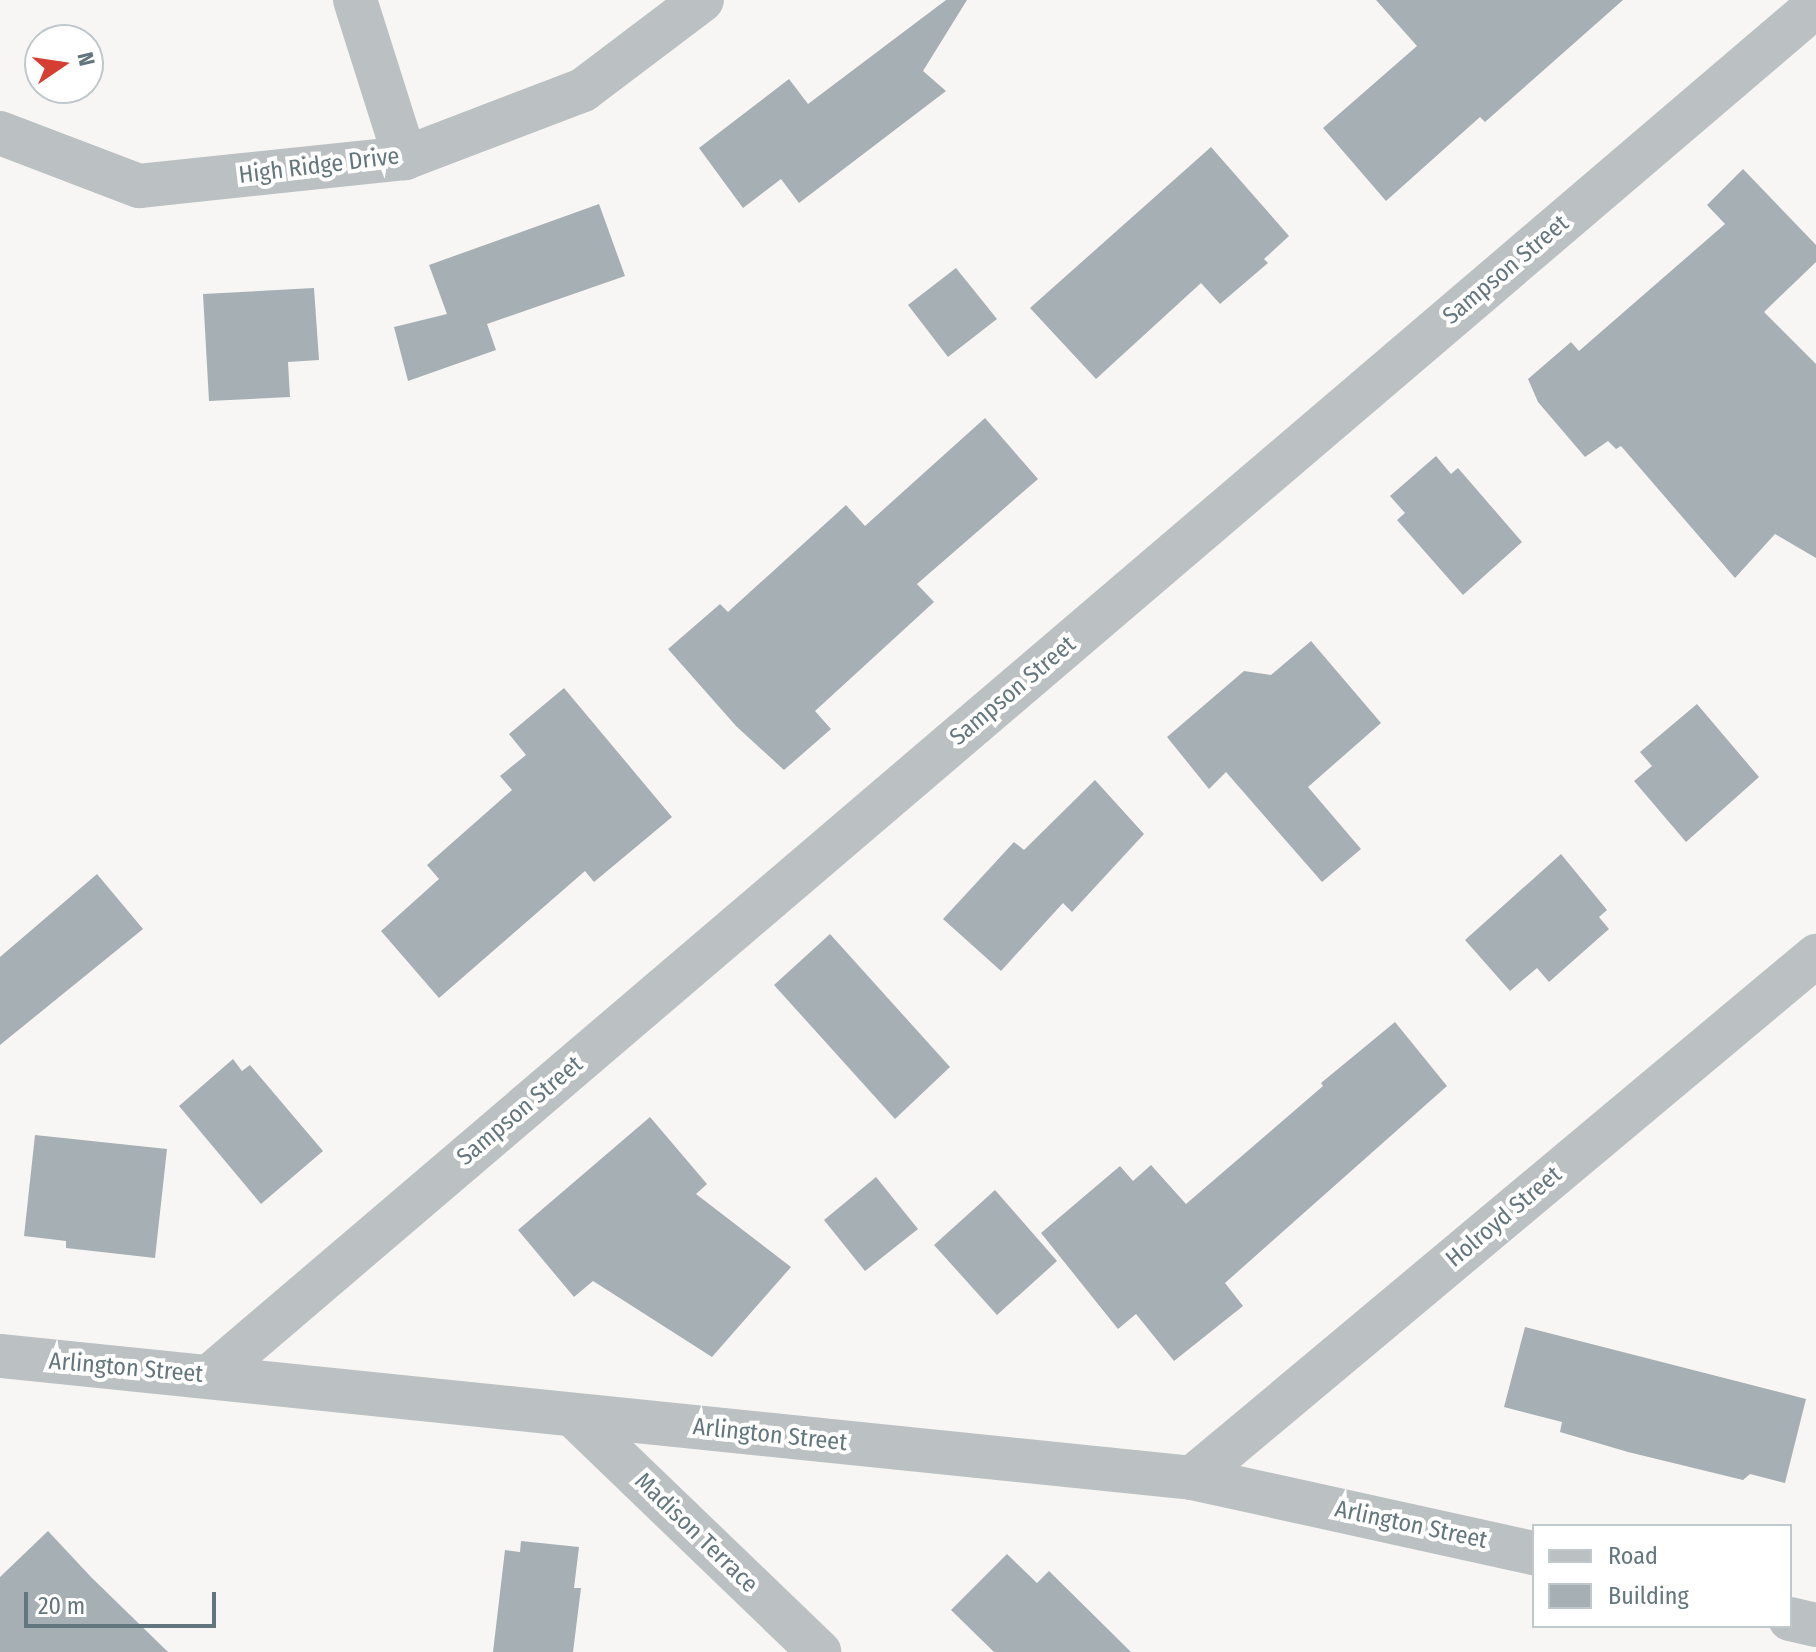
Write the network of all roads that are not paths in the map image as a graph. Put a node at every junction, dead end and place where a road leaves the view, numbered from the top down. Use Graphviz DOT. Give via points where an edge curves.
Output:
graph roads {
  1 [pos="355,0"];
  2 [pos="702,0"];
  3 [pos="1816,6"];
  4 [pos="0,133"];
  5 [pos="405,158"];
  6 [pos="1816,956"];
  7 [pos="0,1356"];
  8 [pos="210,1376"];
  9 [pos="573,1415"];
  10 [pos="1192,1478"];
  11 [pos="1532,1553"];
  12 [pos="1792,1619"];
  13 [pos="1816,1625"];
  14 [pos="819,1652"];
  1 -- 5 [label="street"];
  2 -- 5 [label="street, High Ridge Drive" via="583,90"];
  3 -- 8 [label="street, Sampson Street"];
  4 -- 5 [label="street, High Ridge Drive" via="139,186"];
  6 -- 10 [label="street, Holroyd Street"];
  7 -- 8 [label="street, Arlington Street"];
  8 -- 9 [label="street, Arlington Street"];
  9 -- 10 [label="street, Arlington Street"];
  9 -- 14 [label="street, Madison Terrace"];
  10 -- 11 [label="street, Arlington Street"];
  12 -- 13 [label="street"];
}
